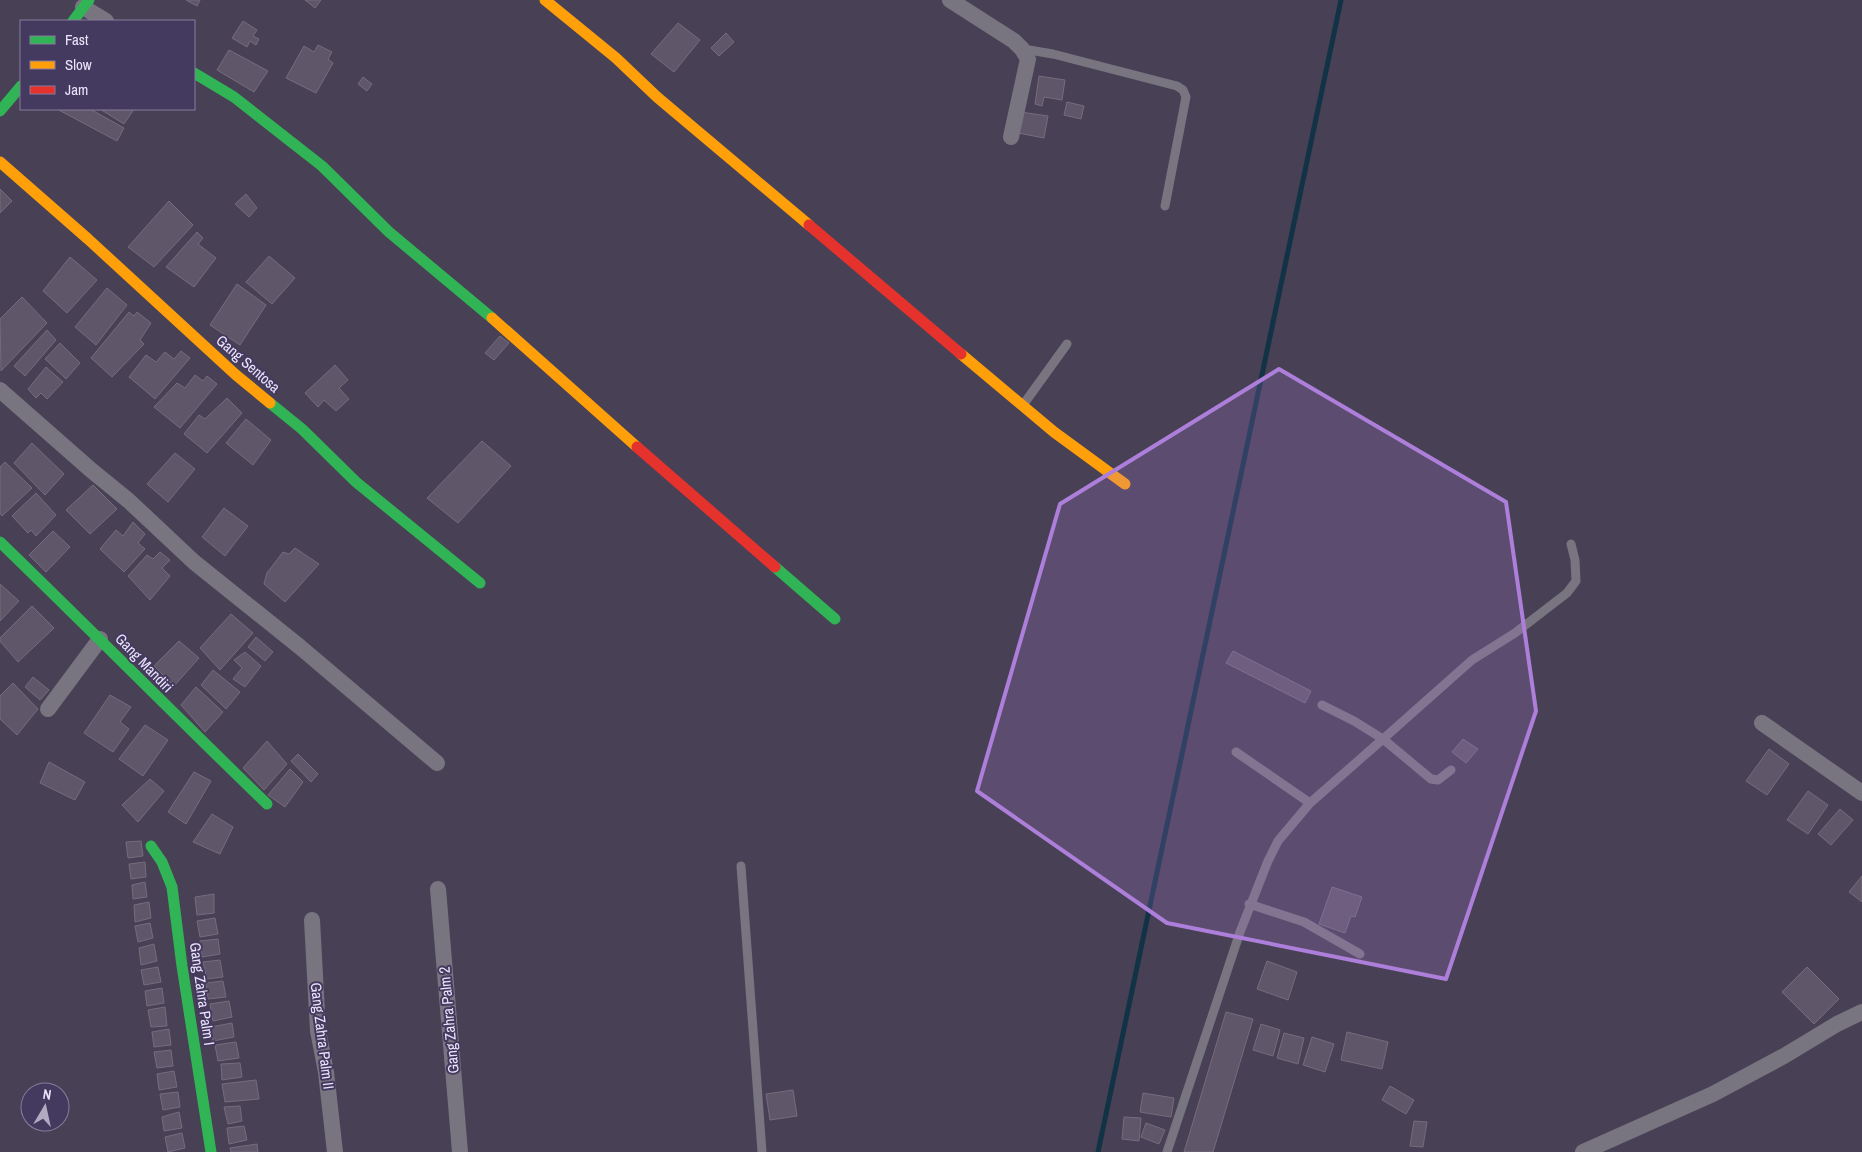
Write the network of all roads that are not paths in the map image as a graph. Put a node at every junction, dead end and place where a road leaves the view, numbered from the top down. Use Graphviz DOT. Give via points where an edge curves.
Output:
graph roads {
  1 [pos="545,0"];
  2 [pos="950,0"];
  3 [pos="86,4"];
  4 [pos="74,20"];
  5 [pos="105,20"];
  6 [pos="1022,49"];
  7 [pos="195,74"];
  8 [pos="20,87"];
  9 [pos="0,112"];
  10 [pos="1011,137"];
  11 [pos="0,162"];
  12 [pos="1165,206"];
  13 [pos="1067,344"];
  14 [pos="0,390"];
  15 [pos="1023,406"];
  16 [pos="1125,484"];
  17 [pos="0,542"];
  18 [pos="1571,544"];
  19 [pos="480,583"];
  20 [pos="835,619"];
  21 [pos="100,639"];
  22 [pos="1322,705"];
  23 [pos="48,709"];
  24 [pos="1762,723"];
  25 [pos="1383,739"];
  26 [pos="1236,752"];
  27 [pos="436,763"];
  28 [pos="1451,770"];
  29 [pos="1862,793"];
  30 [pos="1310,803"];
  31 [pos="267,804"];
  32 [pos="150,846"];
  33 [pos="741,866"];
  34 [pos="438,889"];
  35 [pos="1250,904"];
  36 [pos="312,920"];
  37 [pos="1360,954"];
  38 [pos="1862,1012"];
  39 [pos="211,1152"];
  40 [pos="335,1152"];
  41 [pos="460,1152"];
  42 [pos="762,1152"];
  43 [pos="1167,1152"];
  44 [pos="1584,1152"];
  1 -- 15 [label="street"];
  2 -- 6 [label="street"];
  3 -- 4 [label="street"];
  3 -- 5 [label="street"];
  6 -- 10 [label="street" via="1028,59"];
  6 -- 12 [label="lane" via="1072,59 1183,90 1186,97"];
  7 -- 20 [label="street" via="234,97 322,166 389,232"];
  8 -- 9 [label="street"];
  11 -- 19 [label="street, Gang Sentosa" via="236,375 302,429 356,482"];
  13 -- 15 [label="lane"];
  14 -- 27 [label="street" via="129,501 194,562"];
  15 -- 16 [label="street"];
  17 -- 21 [label="street, Gang Mandiri"];
  18 -- 25 [label="lane" via="1576,582 1567,593 1515,634 1472,660"];
  21 -- 23 [label="street"];
  21 -- 31 [label="street, Gang Mandiri"];
  22 -- 25 [label="lane"];
  24 -- 29 [label="street"];
  25 -- 28 [label="lane" via="1431,779 1438,780"];
  25 -- 30 [label="lane"];
  26 -- 30 [label="lane"];
  30 -- 35 [label="lane" via="1278,841"];
  32 -- 39 [label="street, Gang Zahra Palm I" via="162,862 172,887"];
  33 -- 42 [label="lane"];
  34 -- 41 [label="street, Gang Zahra Palm 2"];
  35 -- 37 [label="lane" via="1304,922"];
  35 -- 43 [label="lane"];
  36 -- 40 [label="street, Gang Zahra Palm II" via="318,1032"];
  38 -- 44 [label="street" via="1713,1094"];
}
